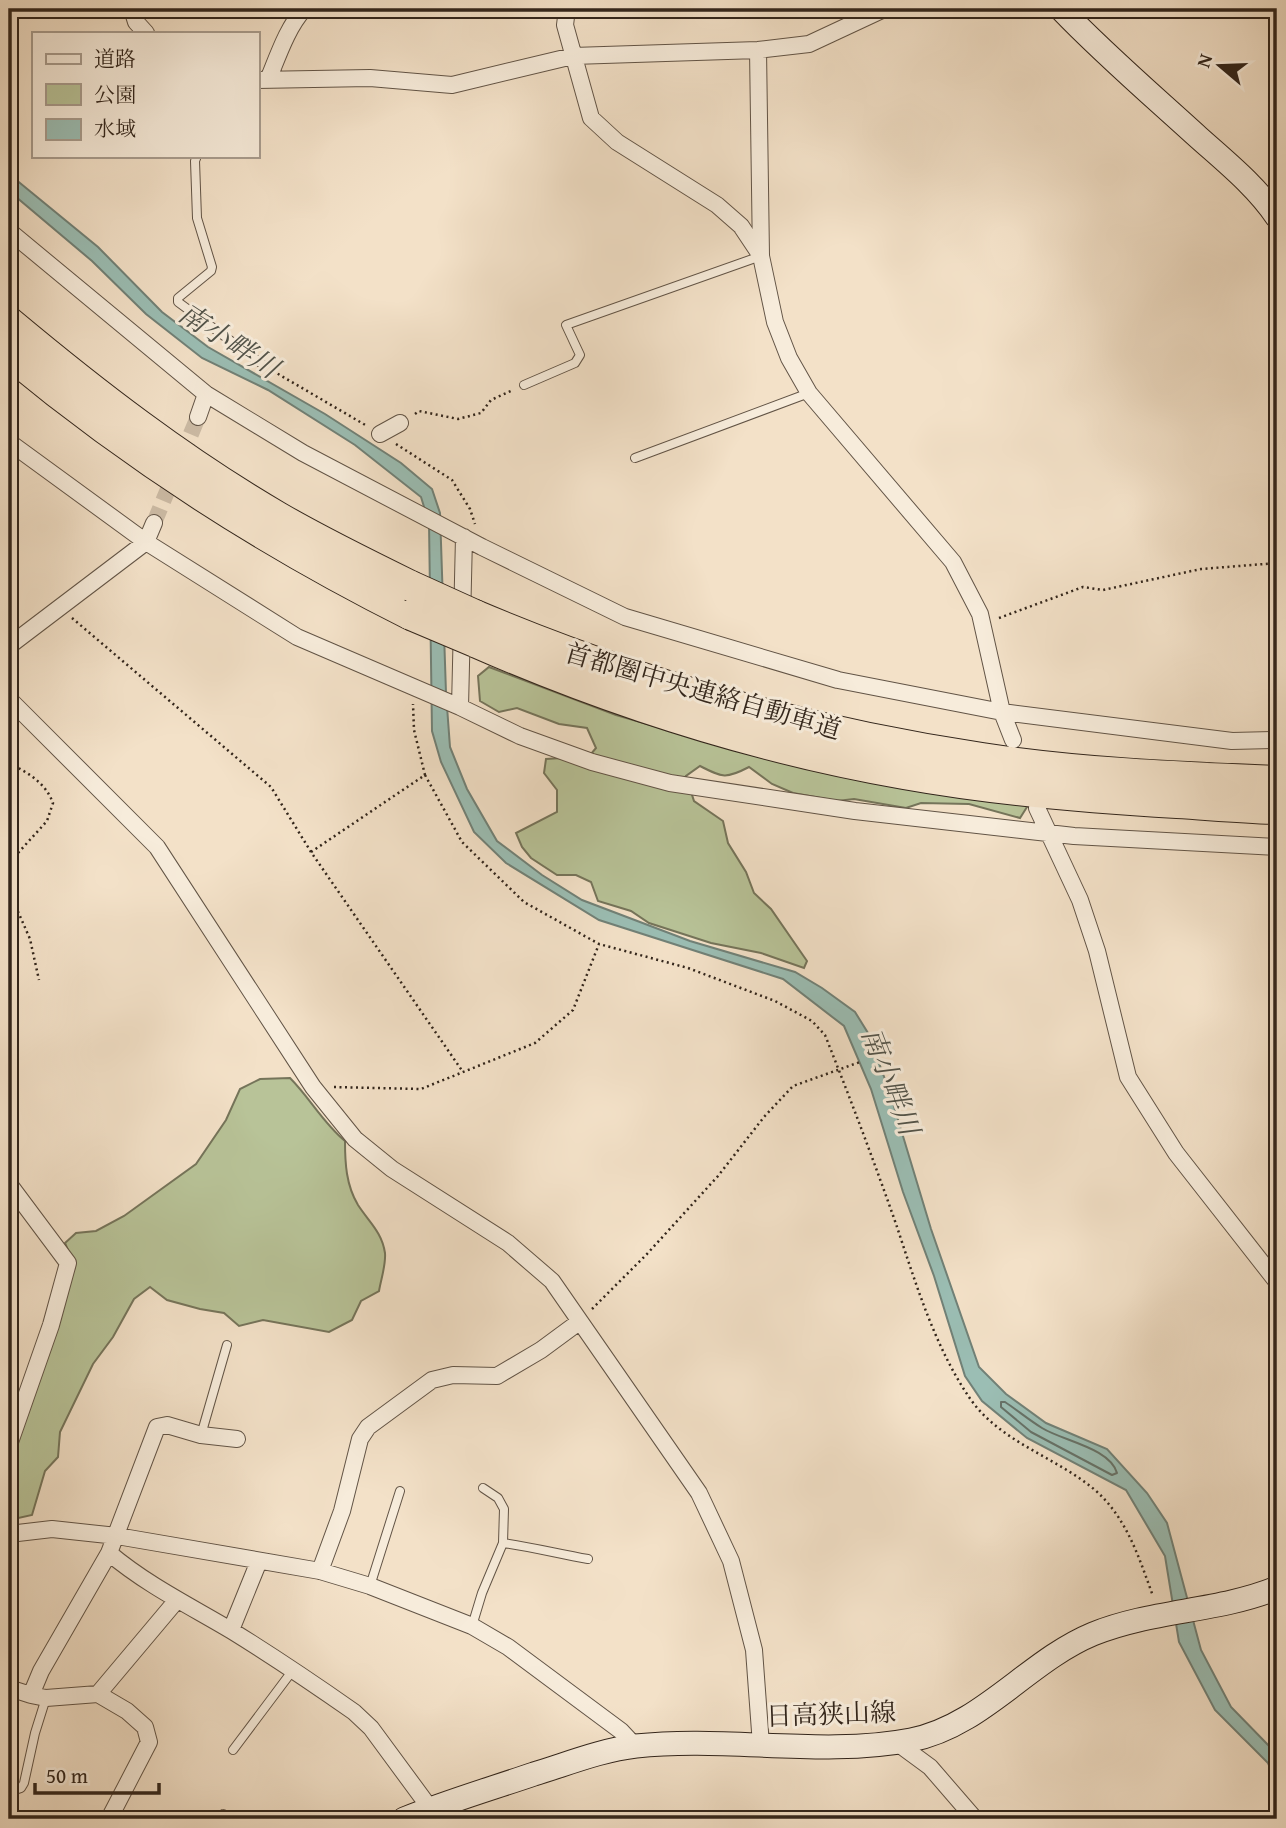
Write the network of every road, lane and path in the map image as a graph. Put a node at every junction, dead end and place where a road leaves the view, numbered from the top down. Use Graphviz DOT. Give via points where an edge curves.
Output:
graph roads {
  1 [pos="132,9"];
  2 [pos="304,9"];
  3 [pos="567,9"];
  4 [pos="884,9"];
  5 [pos="1061,9"];
  6 [pos="145,32"];
  7 [pos="758,50"];
  8 [pos="573,56"];
  9 [pos="263,80"];
  10 [pos="196,158"];
  11 [pos="1277,217"];
  12 [pos="9,231"];
  13 [pos="761,256"];
  14 [pos="9,323"];
  15 [pos="9,355"];
  16 [pos="262,364"];
  17 [pos="524,386"];
  18 [pos="810,393"];
  19 [pos="206,394"];
  20 [pos="198,417"];
  21 [pos="400,423"];
  22 [pos="380,434"];
  23 [pos="9,442"];
  24 [pos="635,458"];
  25 [pos="155,523"];
  26 [pos="464,537"];
  27 [pos="146,542"];
  28 [pos="1277,563"];
  29 [pos="411,600"];
  30 [pos="58,607"];
  31 [pos="982,625"];
  32 [pos="475,629"];
  33 [pos="9,646"];
  34 [pos="412,687"];
  35 [pos="9,699"];
  36 [pos="460,707"];
  37 [pos="1002,712"];
  38 [pos="1013,740"];
  39 [pos="1277,740"];
  40 [pos="9,764"];
  41 [pos="425,775"];
  42 [pos="1277,781"];
  43 [pos="1037,808"];
  44 [pos="1277,809"];
  45 [pos="1046,832"];
  46 [pos="1277,847"];
  47 [pos="311,852"];
  48 [pos="9,868"];
  49 [pos="9,891"];
  50 [pos="599,944"];
  51 [pos="39,980"];
  52 [pos="860,1062"];
  53 [pos="839,1069"];
  54 [pos="463,1072"];
  55 [pos="313,1087"];
  56 [pos="9,1184"];
  57 [pos="1277,1282"];
  58 [pos="579,1322"];
  59 [pos="227,1345"];
  60 [pos="201,1436"];
  61 [pos="237,1439"];
  62 [pos="9,1446"];
  63 [pos="483,1488"];
  64 [pos="400,1491"];
  65 [pos="9,1534"];
  66 [pos="117,1536"];
  67 [pos="503,1543"];
  68 [pos="109,1553"];
  69 [pos="588,1559"];
  70 [pos="259,1561"];
  71 [pos="320,1572"];
  72 [pos="370,1586"];
  73 [pos="1277,1588"];
  74 [pos="177,1600"];
  75 [pos="1160,1616"];
  76 [pos="472,1626"];
  77 [pos="231,1630"];
  78 [pos="293,1670"];
  79 [pos="9,1688"];
  80 [pos="98,1694"];
  81 [pos="38,1696"];
  82 [pos="896,1742"];
  83 [pos="761,1745"];
  84 [pos="635,1746"];
  85 [pos="233,1750"];
  86 [pos="12,1791"];
  87 [pos="222,1814"];
  88 [pos="433,1814"];
  89 [pos="109,1819"];
  90 [pos="233,1819"];
  91 [pos="404,1819"];
  92 [pos="975,1819"];
  1 -- 6 [label="street"];
  2 -- 9 [label="street"];
  3 -- 8 [label="street" via="565,25"];
  4 -- 7 [label="street" via="809,44"];
  5 -- 11 [label="main road" via="1236,171"];
  7 -- 8 [label="street"];
  7 -- 13 [label="street"];
  8 -- 9 [label="street" via="452,85 370,78"];
  8 -- 13 [label="street" via="590,118 617,142 717,205 741,226"];
  10 -- 16 [label="lane" via="197,218 212,267 178,302"];
  12 -- 19 [label="street"];
  13 -- 17 [label="lane" via="566,325 580,355 575,363"];
  13 -- 18 [label="street" via="775,322"];
  14 -- 29 [label="highway, 首都圏中央連絡自動車道" via="193,462"];
  15 -- 29 [label="highway, 首都圏中央連絡自動車道" via="181,484 265,537 346,582"];
  17 -- 21 [label="path" via="491,400 481,413 458,419 419,411"];
  18 -- 24 [label="lane"];
  18 -- 31 [label="street" via="953,562"];
  19 -- 20 [label="street"];
  19 -- 26 [label="street" via="303,453"];
  21 -- 22 [label="street"];
  23 -- 27 [label="street"];
  25 -- 27 [label="street"];
  26 -- 36 [label="street"];
  26 -- 37 [label="street" via="625,617 838,680"];
  27 -- 30 [label="street"];
  27 -- 34 [label="street" via="297,636"];
  28 -- 31 [label="path" via="1201,569 1103,590 1083,587"];
  29 -- 32 [label="highway, 首都圏中央連絡自動車道, bridge"];
  30 -- 33 [label="street"];
  30 -- 47 [label="path" via="271,787"];
  31 -- 37 [label="street"];
  32 -- 42 [label="highway, 首都圏中央連絡自動車道" via="554,648 741,708 853,735 1060,768"];
  32 -- 44 [label="highway, 首都圏中央連絡自動車道" via="547,673 711,729 810,755 904,775 1058,794"];
  34 -- 36 [label="street"];
  34 -- 41 [label="path" via="414,730"];
  35 -- 55 [label="street" via="157,847"];
  36 -- 45 [label="street" via="520,736 670,783 855,811"];
  37 -- 38 [label="street"];
  37 -- 39 [label="street" via="1232,741"];
  40 -- 48 [label="path" via="48,790 53,803 47,821"];
  41 -- 47 [label="path"];
  41 -- 50 [label="path" via="462,842 524,902"];
  43 -- 45 [label="street"];
  45 -- 46 [label="street"];
  45 -- 57 [label="street" via="1085,913 1128,1077 1176,1153"];
  47 -- 54 [label="path"];
  49 -- 51 [label="path" via="30,939"];
  50 -- 53 [label="path" via="688,968 775,1000 812,1021 825,1035"];
  50 -- 54 [label="path" via="573,1010 535,1043"];
  52 -- 53 [label="path"];
  53 -- 58 [label="path" via="793,1086 718,1176"];
  53 -- 75 [label="path" via="949,1364 973,1402 1010,1438 1095,1490 1117,1516 1135,1545"];
  54 -- 55 [label="path" via="421,1089"];
  55 -- 58 [label="street" via="355,1139 392,1169 508,1243 552,1281"];
  56 -- 62 [label="street" via="68,1263"];
  58 -- 71 [label="street" via="497,1376 453,1375 432,1380 368,1427 360,1439"];
  58 -- 83 [label="street" via="699,1493 731,1561 754,1650"];
  59 -- 60 [label="lane"];
  60 -- 61 [label="street"];
  60 -- 66 [label="street" via="167,1425 157,1427"];
  63 -- 67 [label="lane" via="498,1498 504,1509"];
  64 -- 72 [label="lane"];
  65 -- 66 [label="street" via="52,1529"];
  66 -- 68 [label="street"];
  66 -- 70 [label="street"];
  67 -- 69 [label="lane"];
  67 -- 76 [label="lane"];
  68 -- 74 [label="street"];
  68 -- 81 [label="street" via="41,1671"];
  70 -- 71 [label="street"];
  70 -- 77 [label="street"];
  71 -- 72 [label="street"];
  72 -- 76 [label="street"];
  73 -- 75 [label="main road, 日高狭山線"];
  74 -- 77 [label="street"];
  74 -- 80 [label="street"];
  75 -- 82 [label="main road, 日高狭山線" via="1122,1624 1072,1644 962,1720"];
  76 -- 84 [label="street" via="574,1694"];
  77 -- 78 [label="street"];
  78 -- 85 [label="lane"];
  78 -- 88 [label="street" via="371,1728"];
  79 -- 81 [label="street"];
  80 -- 81 [label="street"];
  80 -- 89 [label="street" via="145,1727 149,1742"];
  81 -- 86 [label="lane" via="24,1783"];
  82 -- 83 [label="main road, 日高狭山線"];
  82 -- 92 [label="street" via="930,1767"];
  83 -- 84 [label="main road, 日高狭山線"];
  84 -- 88 [label="main road, 日高狭山線" via="581,1759"];
  87 -- 90 [label="lane"];
  88 -- 91 [label="main road, 日高狭山線"];
}
